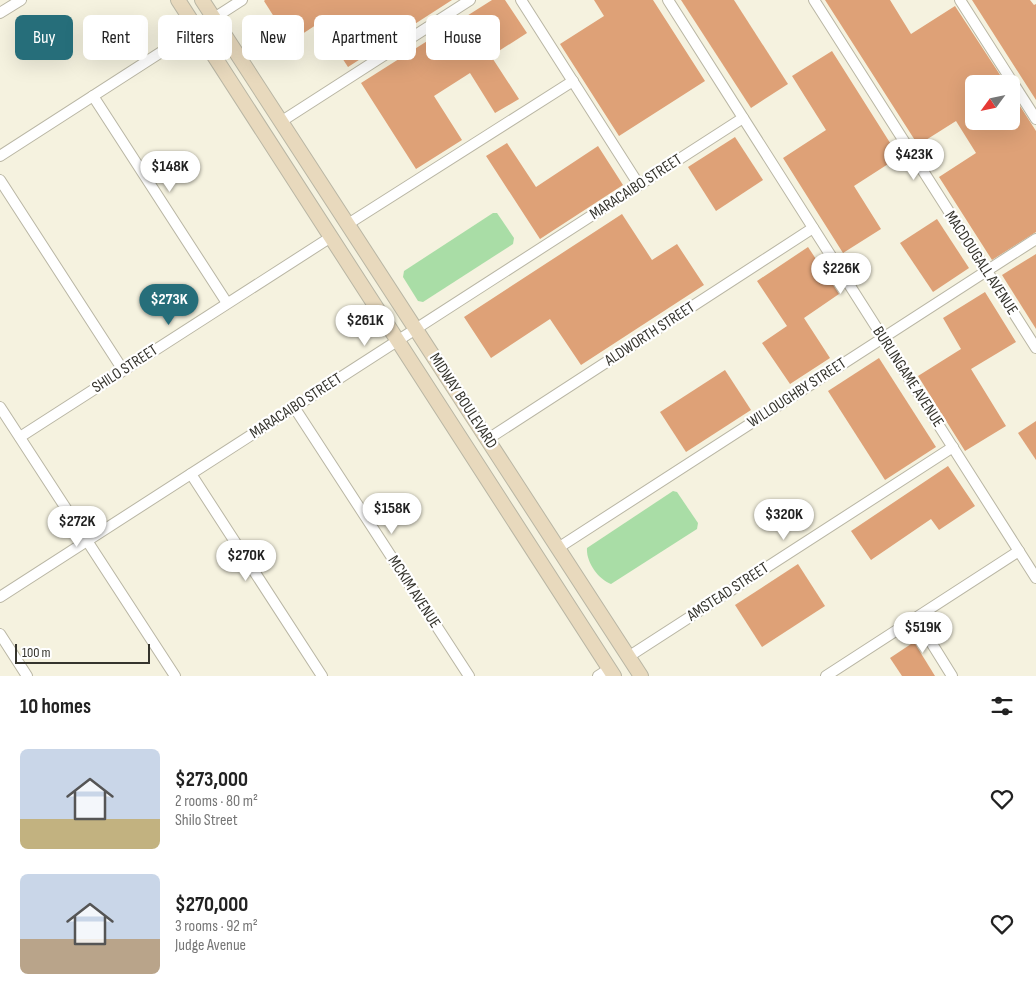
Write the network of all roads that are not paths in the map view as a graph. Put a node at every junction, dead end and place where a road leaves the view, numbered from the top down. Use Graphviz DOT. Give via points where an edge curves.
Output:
graph roads {
  1 [pos="21,0"];
  2 [pos="178,0"];
  3 [pos="202,0"];
  4 [pos="242,0"];
  5 [pos="470,0"];
  6 [pos="521,0"];
  7 [pos="668,0"];
  8 [pos="814,0"];
  9 [pos="960,0"];
  10 [pos="0,13"];
  11 [pos="188,15"];
  12 [pos="212,15"];
  13 [pos="219,15"];
  14 [pos="232,45"];
  15 [pos="158,54"];
  16 [pos="217,60"];
  17 [pos="573,81"];
  18 [pos="93,96"];
  19 [pos="743,118"];
  20 [pos="1036,119"];
  21 [pos="282,121"];
  22 [pos="0,156"];
  23 [pos="0,180"];
  24 [pos="639,185"];
  25 [pos="348,224"];
  26 [pos="813,228"];
  27 [pos="331,236"];
  28 [pos="1036,239"];
  29 [pos="987,271"];
  30 [pos="227,304"];
  31 [pos="416,328"];
  32 [pos="883,338"];
  33 [pos="398,340"];
  34 [pos="1036,348"];
  35 [pos="124,370"];
  36 [pos="0,407"];
  37 [pos="294,407"];
  38 [pos="20,437"];
  39 [pos="488,439"];
  40 [pos="953,447"];
  41 [pos="191,474"];
  42 [pos="87,541"];
  43 [pos="558,548"];
  44 [pos="1019,551"];
  45 [pos="1036,578"];
  46 [pos="0,597"];
  47 [pos="916,618"];
  48 [pos="0,634"];
  49 [pos="628,656"];
  50 [pos="607,674"];
  51 [pos="27,676"];
  52 [pos="175,676"];
  53 [pos="322,676"];
  54 [pos="469,676"];
  55 [pos="641,676"];
  56 [pos="826,676"];
  57 [pos="952,676"];
  1 -- 10 [label="street"];
  2 -- 11 [label="street, MIDWAY BOULEVARD"];
  3 -- 12 [label="street, MIDWAY BOULEVARD"];
  4 -- 13 [label="street"];
  5 -- 21 [label="street"];
  6 -- 17 [label="street"];
  7 -- 19 [label="street, BURLINGAME AVENUE"];
  8 -- 29 [label="street, MACDOUGALL AVENUE"];
  9 -- 20 [label="street"];
  14 -- 21 [label="street, MIDWAY BOULEVARD"];
  15 -- 18 [label="street"];
  16 -- 27 [label="street, MIDWAY BOULEVARD"];
  17 -- 24 [label="street"];
  17 -- 25 [label="street"];
  18 -- 22 [label="street"];
  18 -- 30 [label="street"];
  19 -- 24 [label="street, MARACAIBO STREET"];
  19 -- 26 [label="street, BURLINGAME AVENUE"];
  21 -- 25 [label="street, MIDWAY BOULEVARD"];
  23 -- 35 [label="street"];
  24 -- 31 [label="street, MARACAIBO STREET"];
  25 -- 31 [label="street, MIDWAY BOULEVARD"];
  26 -- 32 [label="street, BURLINGAME AVENUE"];
  26 -- 39 [label="street, ALDWORTH STREET"];
  27 -- 30 [label="street, SHILO STREET"];
  27 -- 33 [label="street, MIDWAY BOULEVARD"];
  28 -- 29 [label="street, WILLOUGHBY STREET"];
  29 -- 32 [label="street, WILLOUGHBY STREET"];
  29 -- 34 [label="street, MACDOUGALL AVENUE"];
  30 -- 35 [label="street, SHILO STREET"];
  31 -- 33 [label="street, MARACAIBO STREET"];
  31 -- 39 [label="street, MIDWAY BOULEVARD"];
  32 -- 40 [label="street, BURLINGAME AVENUE"];
  32 -- 43 [label="street, WILLOUGHBY STREET"];
  33 -- 37 [label="street, MARACAIBO STREET"];
  33 -- 50 [label="street, MIDWAY BOULEVARD"];
  35 -- 38 [label="street, SHILO STREET"];
  36 -- 38 [label="street"];
  37 -- 41 [label="street, MARACAIBO STREET"];
  37 -- 54 [label="street, MCKIM AVENUE"];
  38 -- 42 [label="street"];
  39 -- 43 [label="street, MIDWAY BOULEVARD"];
  40 -- 44 [label="street, BURLINGAME AVENUE"];
  40 -- 49 [label="street, AMSTEAD STREET"];
  41 -- 42 [label="street, MARACAIBO STREET"];
  41 -- 53 [label="street"];
  42 -- 46 [label="street, MARACAIBO STREET"];
  42 -- 52 [label="street"];
  43 -- 49 [label="street, MIDWAY BOULEVARD"];
  44 -- 45 [label="street, BURLINGAME AVENUE"];
  44 -- 47 [label="street"];
  47 -- 56 [label="street"];
  47 -- 57 [label="street"];
  48 -- 51 [label="street"];
  49 -- 55 [label="street, MIDWAY BOULEVARD"];
}
